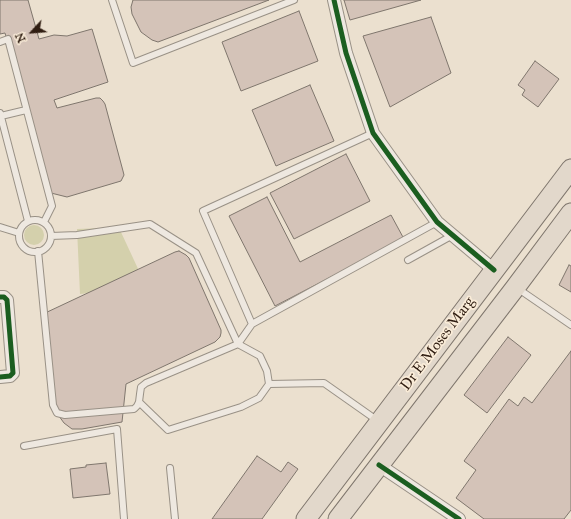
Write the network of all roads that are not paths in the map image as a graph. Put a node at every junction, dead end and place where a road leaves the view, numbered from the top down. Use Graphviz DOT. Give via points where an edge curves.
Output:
graph roads {
  1 [pos="112,0"];
  2 [pos="294,0"];
  3 [pos="334,0"];
  4 [pos="0,42"];
  5 [pos="26,110"];
  6 [pos="0,115"];
  7 [pos="373,133"];
  8 [pos="571,169"];
  9 [pos="571,213"];
  10 [pos="28,221"];
  11 [pos="44,222"];
  12 [pos="437,222"];
  13 [pos="0,227"];
  14 [pos="18,233"];
  15 [pos="453,235"];
  16 [pos="51,236"];
  17 [pos="38,252"];
  18 [pos="408,260"];
  19 [pos="494,270"];
  20 [pos="515,288"];
  21 [pos="0,298"];
  22 [pos="252,324"];
  23 [pos="571,326"];
  24 [pos="238,344"];
  25 [pos="0,377"];
  26 [pos="269,384"];
  27 [pos="139,402"];
  28 [pos="380,422"];
  29 [pos="24,446"];
  30 [pos="379,466"];
  31 [pos="170,468"];
  32 [pos="124,519"];
  33 [pos="175,519"];
  34 [pos="306,519"];
  35 [pos="338,519"];
  36 [pos="459,519"];
  1 -- 2 [label="lane" via="133,63"];
  3 -- 7 [label="street" via="346,53"];
  4 -- 5 [label="lane" via="8,39"];
  5 -- 6 [label="lane"];
  5 -- 11 [label="lane" via="52,206"];
  6 -- 10 [label="lane"];
  7 -- 12 [label="street"];
  7 -- 22 [label="lane" via="203,210"];
  8 -- 19 [label="main road, Dr E Moses Marg"];
  9 -- 20 [label="main road, Dr E Moses Marg"];
  10 -- 11 [label="lane" via="33,219"];
  10 -- 14 [label="lane"];
  11 -- 16 [label="lane"];
  12 -- 15 [label="street"];
  12 -- 22 [label="lane"];
  13 -- 14 [label="lane"];
  14 -- 17 [label="lane" via="24,248"];
  15 -- 18 [label="lane"];
  15 -- 19 [label="street"];
  16 -- 17 [label="lane" via="47,246"];
  16 -- 24 [label="lane" via="77,235 150,224 196,253"];
  17 -- 27 [label="lane" via="53,405 57,413 65,415 134,409"];
  19 -- 28 [label="main road, Dr E Moses Marg"];
  20 -- 23 [label="lane"];
  20 -- 30 [label="main road, Dr E Moses Marg"];
  21 -- 25 [label="street" via="4,297 7,300 13,373"];
  22 -- 24 [label="lane"];
  24 -- 26 [label="lane" via="260,356 267,371"];
  24 -- 27 [label="lane" via="146,383 141,387"];
  26 -- 27 [label="lane" via="259,398 241,407 168,430"];
  26 -- 28 [label="lane" via="324,383"];
  28 -- 34 [label="main road, Dr E Moses Marg"];
  29 -- 32 [label="lane" via="117,429"];
  30 -- 35 [label="main road, Dr E Moses Marg"];
  30 -- 36 [label="street"];
  31 -- 33 [label="lane"];
}
